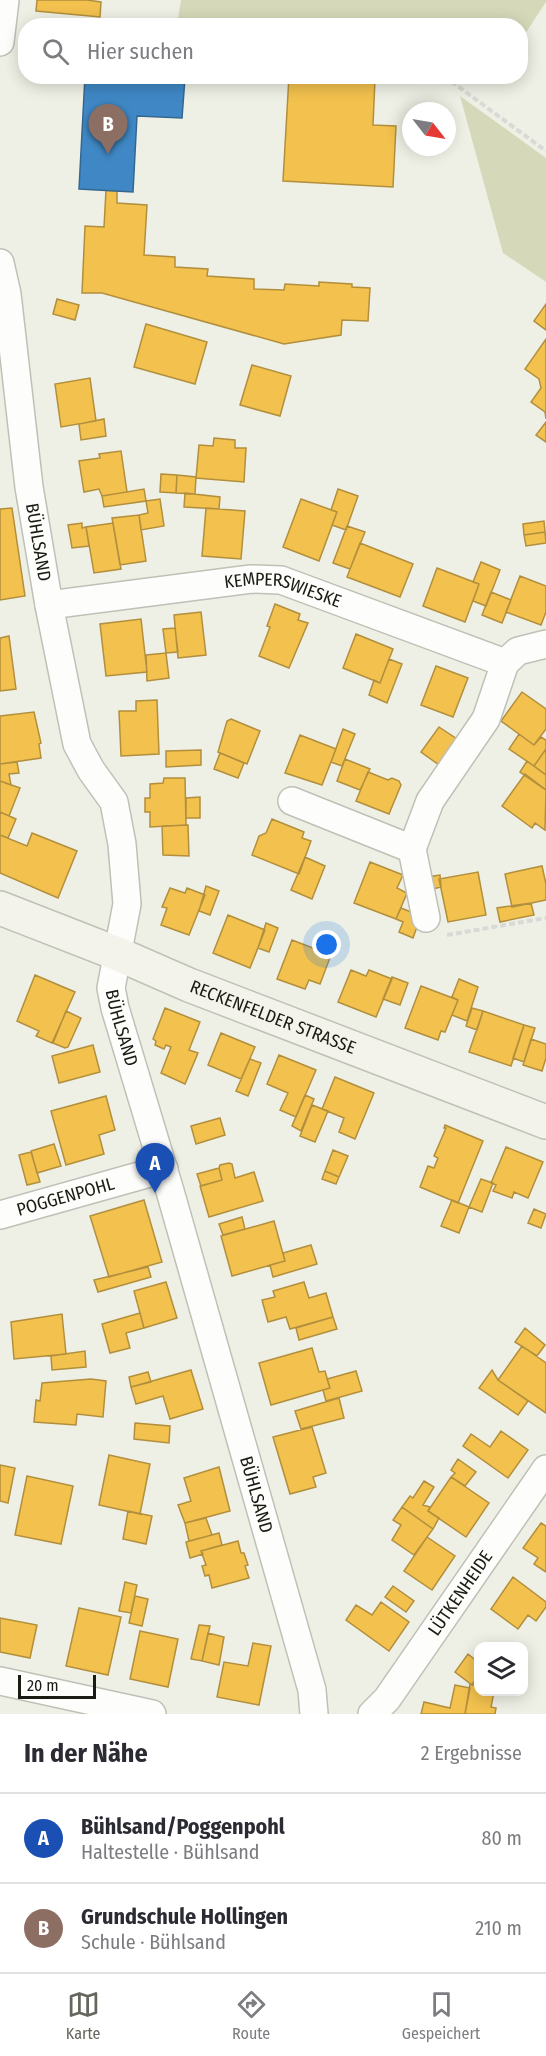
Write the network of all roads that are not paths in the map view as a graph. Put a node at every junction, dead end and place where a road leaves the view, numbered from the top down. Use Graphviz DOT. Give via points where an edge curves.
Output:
graph roads {
  1 [pos="0,263"];
  2 [pos="49,605"];
  3 [pos="546,644"];
  4 [pos="505,663"];
  5 [pos="292,801"];
  6 [pos="412,849"];
  7 [pos="0,908"];
  8 [pos="426,918"];
  9 [pos="118,954"];
  10 [pos="546,1122"];
  11 [pos="164,1169"];
  12 [pos="0,1215"];
  13 [pos="546,1469"];
  14 [pos="0,1681"];
  15 [pos="152,1714"];
  16 [pos="314,1714"];
  17 [pos="372,1714"];
  1 -- 2 [label="street, BÜHLSAND" via="29,487"];
  2 -- 4 [label="street, KEMPERSWIESKE" via="251,579 281,580"];
  2 -- 9 [label="street, BÜHLSAND" via="77,744 114,802 127,904"];
  3 -- 4 [label="street" via="518,651"];
  4 -- 6 [label="street" via="486,720 430,801"];
  5 -- 6 [label="street"];
  6 -- 8 [label="street"];
  7 -- 9 [label="street, RECKENFELDER STRASSE"];
  9 -- 10 [label="street, RECKENFELDER STRASSE"];
  9 -- 11 [label="street, BÜHLSAND" via="111,988 115,1008"];
  11 -- 12 [label="street, POGGENPOHL"];
  11 -- 16 [label="street, BÜHLSAND" via="312,1690"];
  13 -- 17 [label="street, LÜTKENHEIDE"];
  14 -- 15 [label="street"];
}
